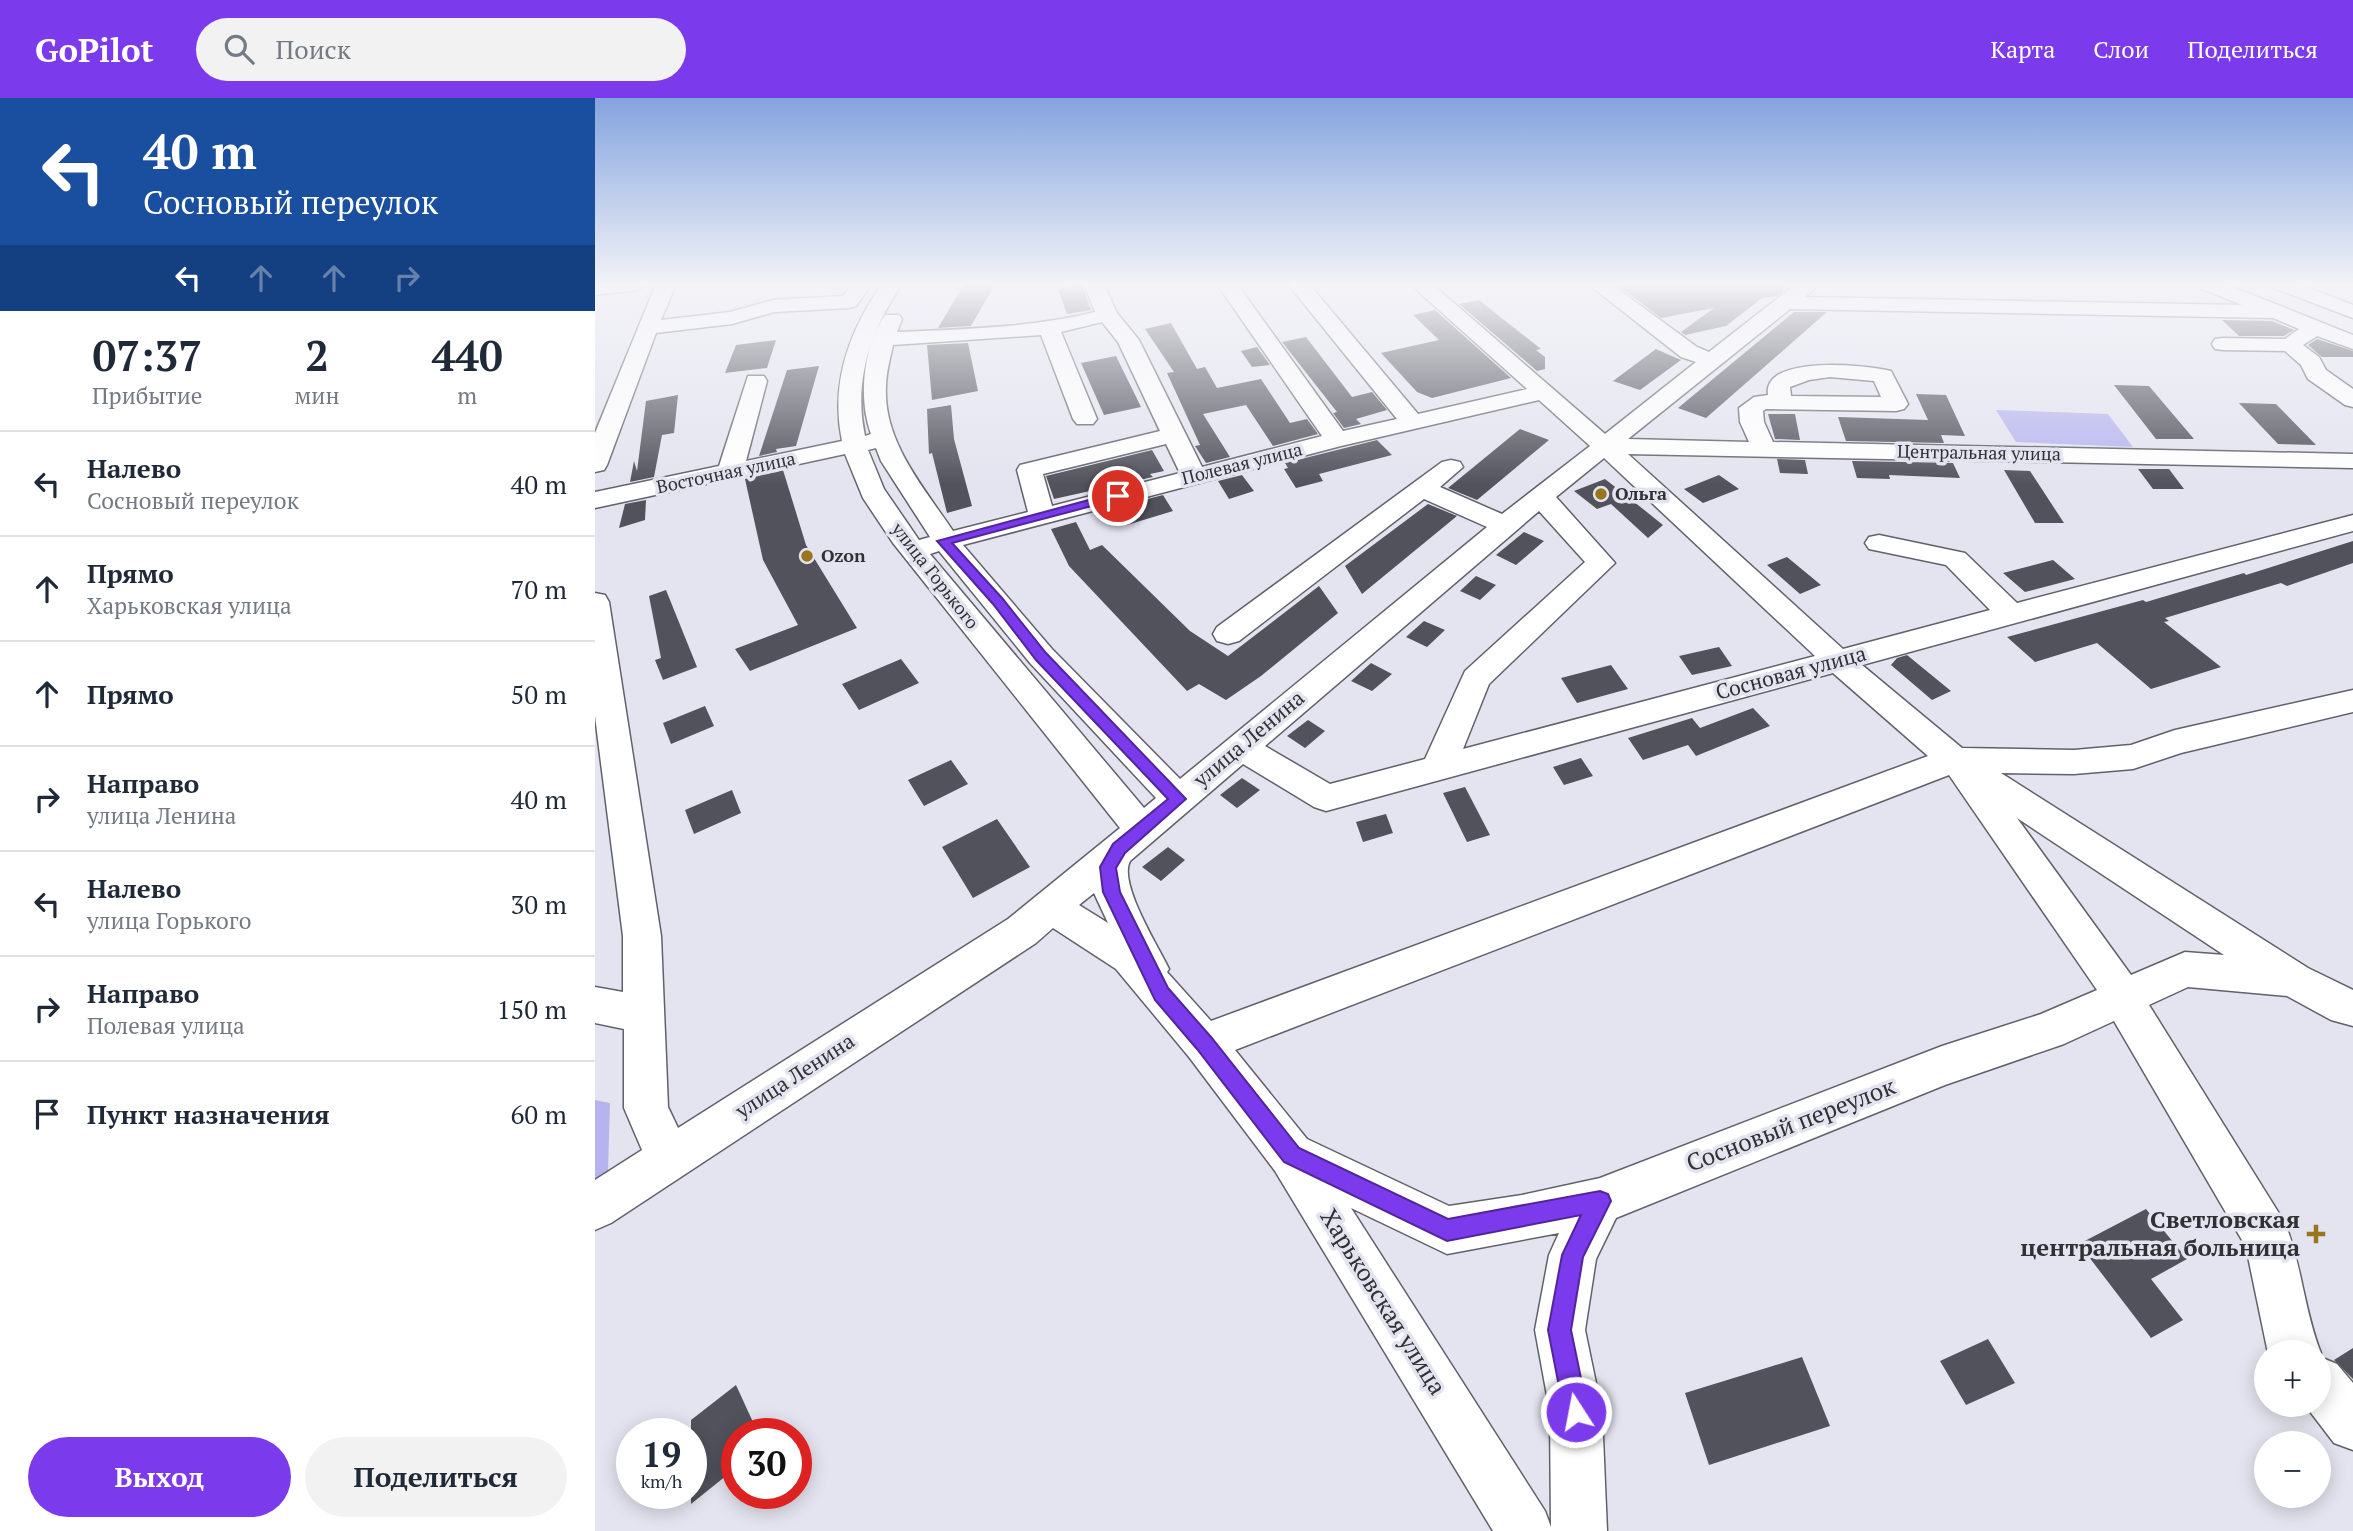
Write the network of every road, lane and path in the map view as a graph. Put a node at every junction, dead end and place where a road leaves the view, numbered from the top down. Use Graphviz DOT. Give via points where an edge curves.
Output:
graph roads {
  1 [pos="639,351"];
  2 [pos="857,351"];
  3 [pos="881,351"];
  4 [pos="1058,351"];
  5 [pos="1133,351"];
  6 [pos="1274,351"];
  7 [pos="1353,351"];
  8 [pos="1494,351"];
  9 [pos="1687,351"];
  10 [pos="1725,351"];
  11 [pos="2297,351"];
  12 [pos="2303,351"];
  13 [pos="1712,361"];
  14 [pos="2340,367"];
  15 [pos="756,381"];
  16 [pos="1541,393"];
  17 [pos="2353,400"];
  18 [pos="1783,402"];
  19 [pos="1085,419"];
  20 [pos="1412,422"];
  21 [pos="1172,435"];
  22 [pos="884,438"];
  23 [pos="1337,440"];
  24 [pos="856,445"];
  25 [pos="1605,446"];
  26 [pos="1763,449"];
  27 [pos="2353,461"];
  28 [pos="595,465"];
  29 [pos="1451,467"];
  30 [pos="730,472"];
  31 [pos="1194,476"];
  32 [pos="1422,489"];
  33 [pos="1541,497"];
  34 [pos="595,500"];
  35 [pos="1042,515"];
  36 [pos="2353,523"];
  37 [pos="1506,525"];
  38 [pos="944,541"];
  39 [pos="1879,543"];
  40 [pos="913,550"];
  41 [pos="595,602"];
  42 [pos="2011,614"];
  43 [pos="1228,634"];
  44 [pos="1838,661"];
  45 [pos="2353,701"];
  46 [pos="1240,746"];
  47 [pos="1954,760"];
  48 [pos="1438,768"];
  49 [pos="1178,799"];
  50 [pos="1130,839"];
  51 [pos="1051,907"];
  52 [pos="2294,980"];
  53 [pos="1162,994"];
  54 [pos="2122,998"];
  55 [pos="595,1005"];
  56 [pos="2353,1008"];
  57 [pos="644,1015"];
  58 [pos="1204,1043"];
  59 [pos="1291,1155"];
  60 [pos="668,1158"];
  61 [pos="1600,1201"];
  62 [pos="595,1207"];
  63 [pos="2289,1340"];
  64 [pos="2331,1397"];
  65 [pos="2353,1424"];
  66 [pos="1525,1531"];
  67 [pos="1579,1531"];
  1 -- 28 [label="street"];
  2 -- 24 [label="street, улица Горького" via="850,418"];
  3 -- 22 [label="street, улица Горького" via="874,389"];
  4 -- 19 [label="street"];
  5 -- 21 [label="street"];
  6 -- 23 [label="street"];
  7 -- 20 [label="street"];
  8 -- 16 [label="street, Сосновый переулок"];
  9 -- 13 [label="street"];
  10 -- 13 [label="street, улица Ленина"];
  11 -- 17 [label="street" via="2311,362 2316,374"];
  12 -- 14 [label="street"];
  13 -- 25 [label="street, улица Ленина"];
  15 -- 30 [label="street"];
  16 -- 20 [label="street, Полевая улица"];
  16 -- 25 [label="street, Сосновый переулок"];
  18 -- 26 [label="street" via="1762,402 1751,408"];
  20 -- 23 [label="street, Полевая улица"];
  21 -- 31 [label="street"];
  21 -- 35 [label="street" via="1028,470"];
  22 -- 24 [label="street, Восточная улица"];
  22 -- 38 [label="street, улица Горького" via="893,461"];
  23 -- 31 [label="street, Полевая улица"];
  24 -- 30 [label="street, Восточная улица"];
  24 -- 40 [label="street, улица Горького" via="875,498"];
  25 -- 26 [label="street, Центральная улица"];
  25 -- 33 [label="street, улица Ленина"];
  25 -- 44 [label="street, Сосновый переулок"];
  26 -- 27 [label="street, Центральная улица"];
  29 -- 32 [label="street"];
  30 -- 34 [label="street, Восточная улица"];
  31 -- 35 [label="street, Полевая улица"];
  32 -- 37 [label="street"];
  32 -- 43 [label="street"];
  33 -- 37 [label="street, улица Ленина"];
  33 -- 48 [label="street" via="1601,563 1476,680"];
  35 -- 38 [label="street, Полевая улица"];
  36 -- 42 [label="street, Сосновая улица"];
  37 -- 46 [label="street, улица Ленина"];
  38 -- 40 [label="street, Полевая улица"];
  38 -- 49 [label="street, улица Горького" via="1041,656"];
  39 -- 42 [label="street" via="1955,559"];
  40 -- 50 [label="street, улица Горького"];
  41 -- 57 [label="street" via="642,936"];
  42 -- 44 [label="street, Сосновая улица"];
  44 -- 47 [label="street, Сосновый переулок"];
  44 -- 48 [label="street, Сосновая улица"];
  45 -- 47 [label="street" via="2175,742 2133,757 2074,762"];
  46 -- 48 [label="street, Сосновая улица" via="1326,798"];
  46 -- 49 [label="street, улица Ленина"];
  47 -- 52 [label="street, Сосновый переулок"];
  47 -- 54 [label="street" via="2103,965"];
  47 -- 58 [label="street"];
  49 -- 50 [label="street, улица Ленина"];
  50 -- 51 [label="street, улица Ленина"];
  50 -- 53 [label="street" via="1108,867 1111,892"];
  51 -- 53 [label="street, Харьковская улица" via="1130,957"];
  51 -- 60 [label="street, улица Ленина" via="1022,931"];
  52 -- 54 [label="street, Сосновый переулок" via="2185,969"];
  52 -- 56 [label="street, Сосновый переулок"];
  53 -- 58 [label="street, Харьковская улица"];
  54 -- 61 [label="street, Сосновый переулок" via="2049,1031 1942,1066"];
  54 -- 63 [label="street" via="2268,1240"];
  55 -- 57 [label="street"];
  57 -- 60 [label="street" via="646,1108"];
  58 -- 59 [label="street, Харьковская улица"];
  59 -- 61 [label="street, Сосновый переулок" via="1447,1230"];
  59 -- 66 [label="street, Харьковская улица"];
  60 -- 62 [label="street, улица Ленина"];
  61 -- 67 [label="street" via="1573,1255 1560,1330 1576,1412"];
  64 -- 65 [label="street"];
}
